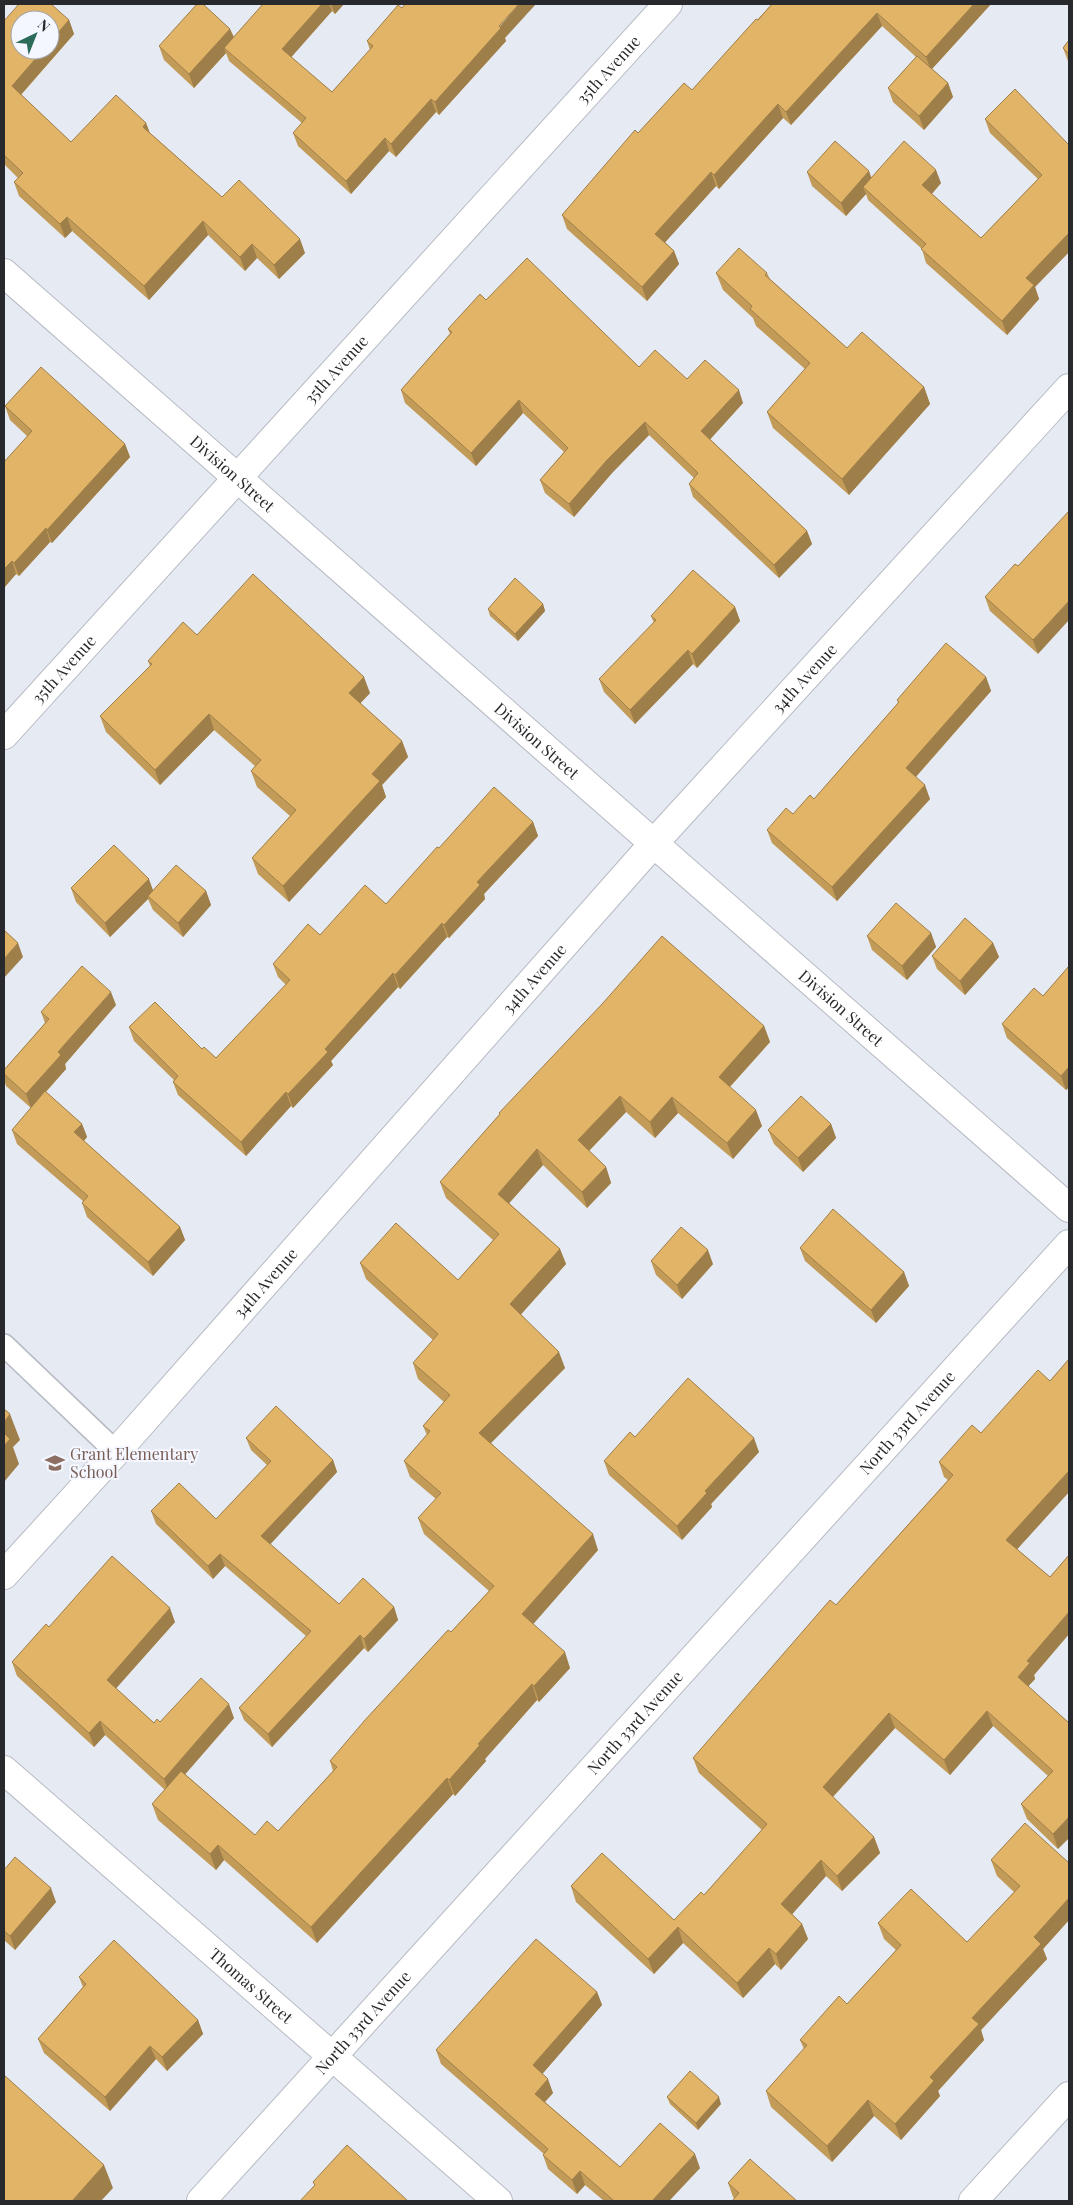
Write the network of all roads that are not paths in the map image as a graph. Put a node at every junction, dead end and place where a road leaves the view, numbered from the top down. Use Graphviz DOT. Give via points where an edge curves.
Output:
graph roads {
  1 [pos="668,4"];
  2 [pos="4,273"];
  3 [pos="1069,388"];
  4 [pos="237,478"];
  5 [pos="4,735"];
  6 [pos="654,844"];
  7 [pos="1069,1208"];
  8 [pos="1069,1244"];
  9 [pos="4,1345"];
  10 [pos="116,1452"];
  11 [pos="4,1575"];
  12 [pos="4,1770"];
  13 [pos="332,2056"];
  14 [pos="1069,2096"];
  15 [pos="201,2201"];
  16 [pos="498,2201"];
  17 [pos="974,2201"];
  1 -- 4 [label="street, 35th Avenue"];
  2 -- 4 [label="street, Division Street"];
  3 -- 6 [label="street, 34th Avenue"];
  4 -- 5 [label="street, 35th Avenue"];
  4 -- 6 [label="street, Division Street"];
  6 -- 7 [label="street, Division Street"];
  6 -- 10 [label="street, 34th Avenue"];
  8 -- 13 [label="street, North 33rd Avenue"];
  9 -- 10 [label="lane"];
  10 -- 11 [label="street, 34th Avenue"];
  12 -- 13 [label="street, Thomas Street"];
  13 -- 15 [label="street, North 33rd Avenue"];
  13 -- 16 [label="street, Thomas Street"];
  14 -- 17 [label="street"];
}
